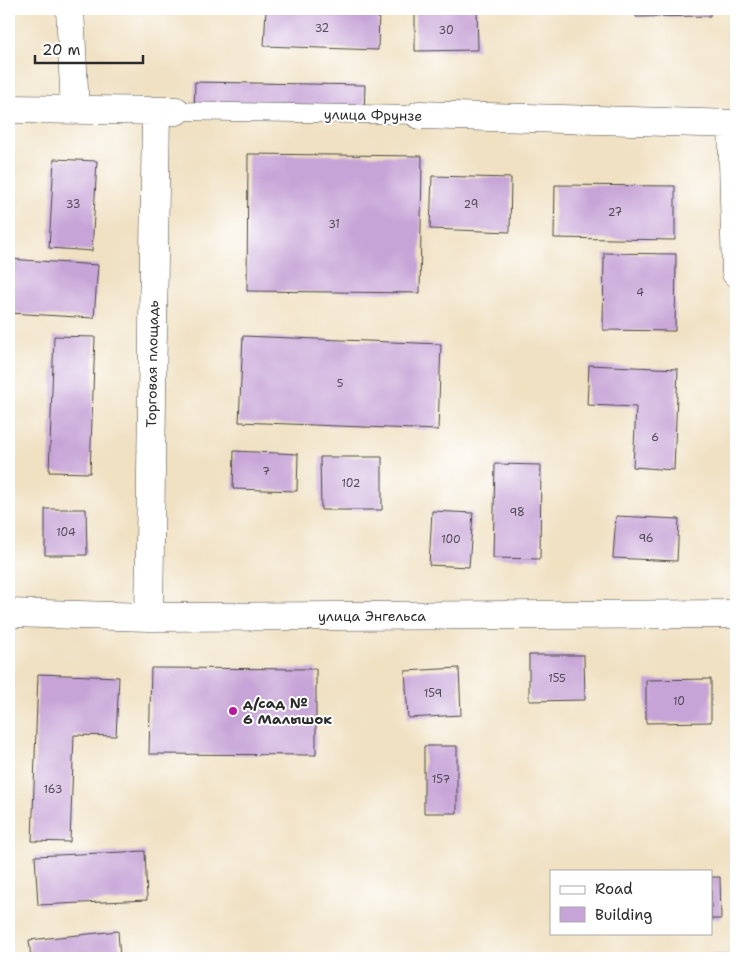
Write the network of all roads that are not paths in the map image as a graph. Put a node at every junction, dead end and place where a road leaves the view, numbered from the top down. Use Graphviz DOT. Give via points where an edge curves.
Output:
graph roads {
  1 [pos="70,9"];
  2 [pos="9,109"];
  3 [pos="76,110"];
  4 [pos="166,112"];
  5 [pos="419,115"];
  6 [pos="734,124"];
  7 [pos="736,273"];
  8 [pos="9,613"];
  9 [pos="736,614"];
  10 [pos="149,616"];
  1 -- 3 [label="street"];
  2 -- 3 [label="street, улица Фрунзе"];
  3 -- 4 [label="street, улица Фрунзе"];
  4 -- 5 [label="lane, улица Фрунзе"];
  4 -- 10 [label="street, Торговая площадь"];
  5 -- 6 [label="street, улица Фрунзе"];
  6 -- 7 [label="street"];
  8 -- 10 [label="street, улица Энгельса"];
  9 -- 10 [label="street, улица Энгельса"];
}
